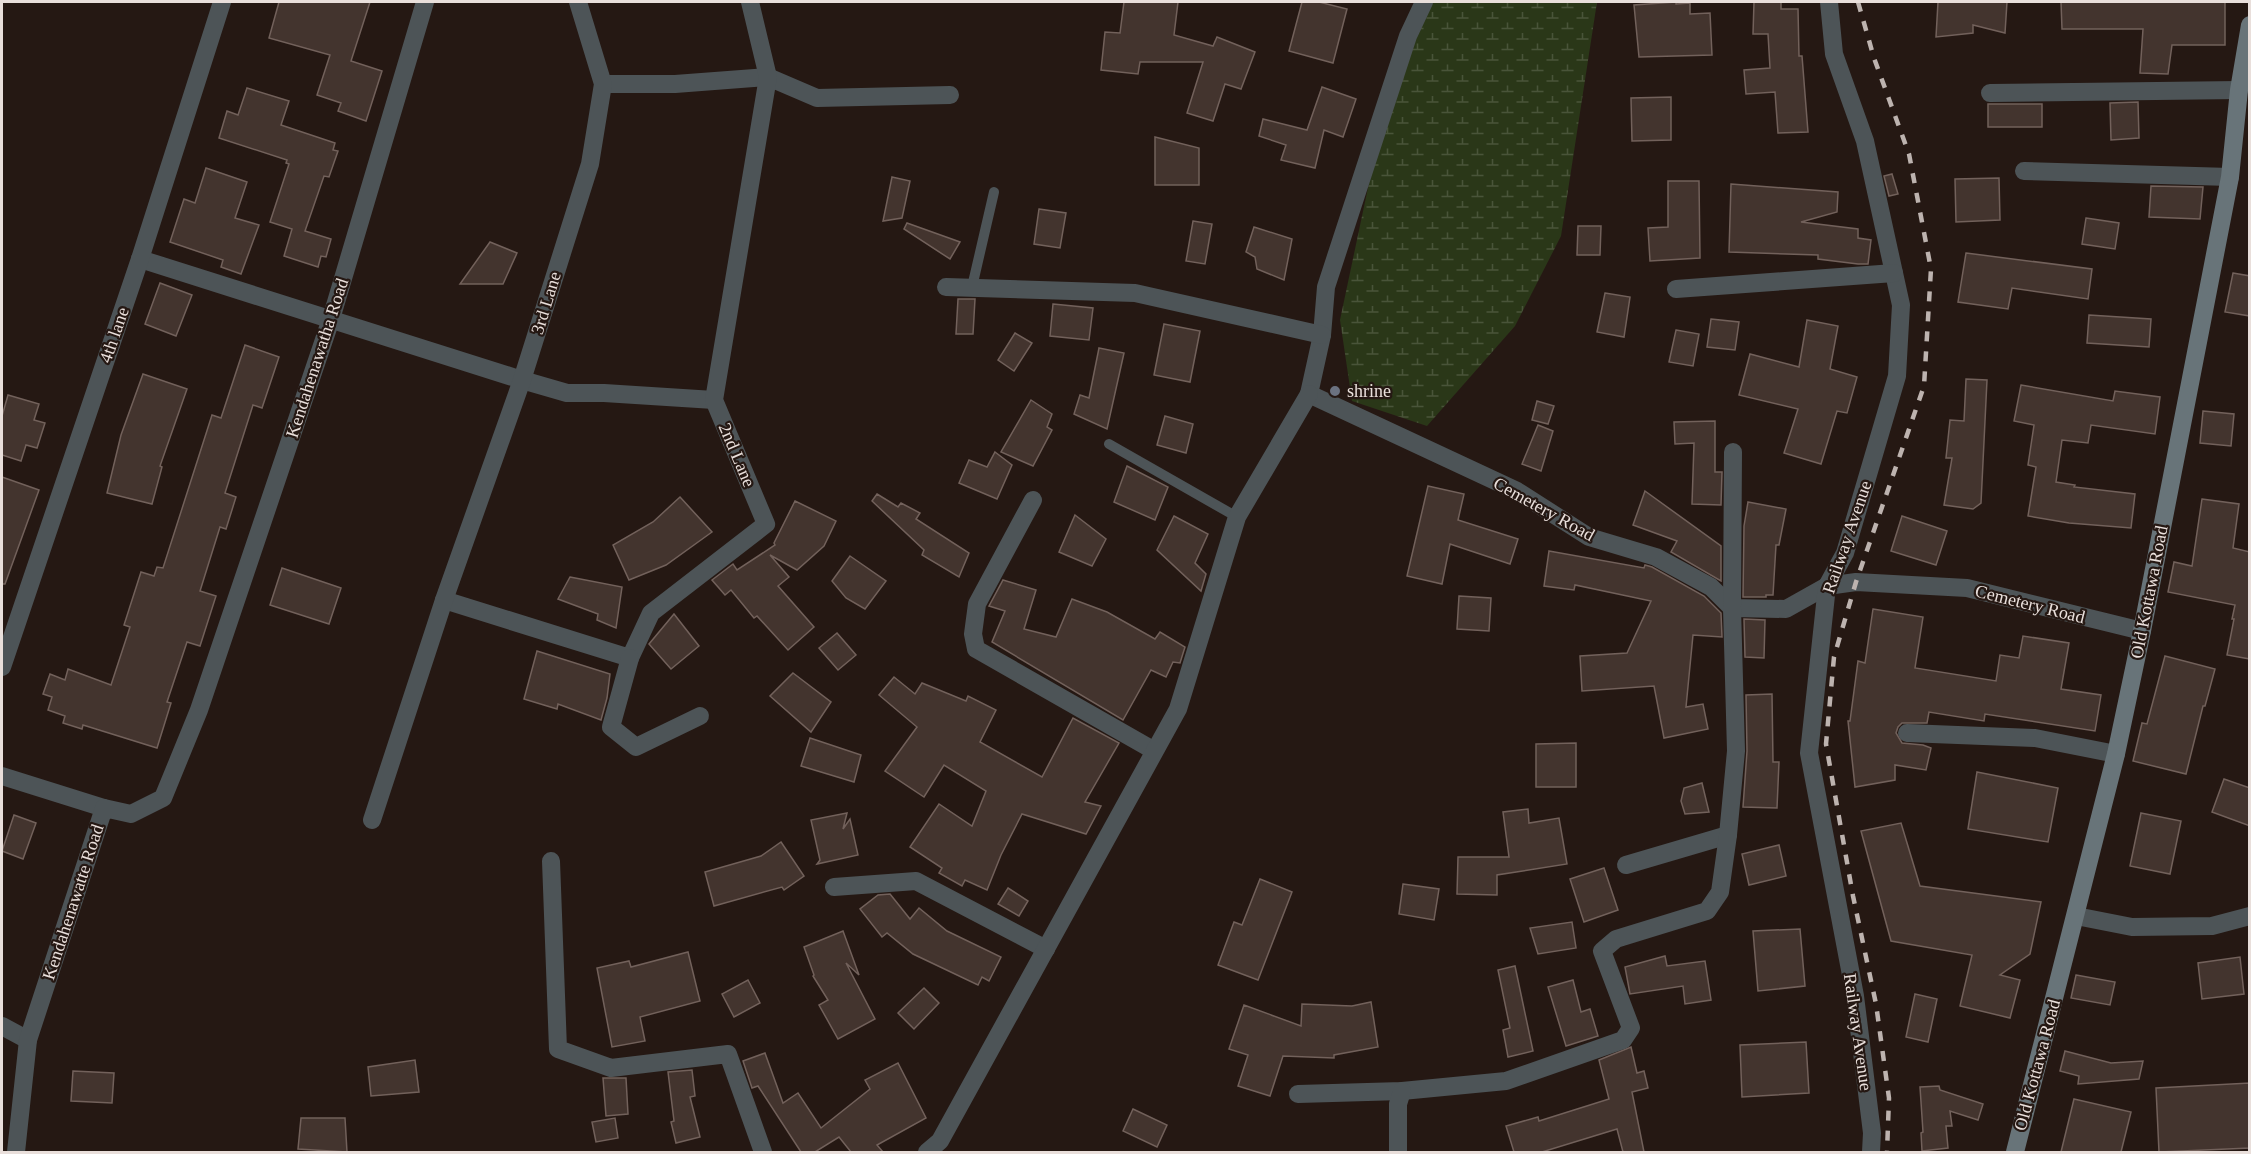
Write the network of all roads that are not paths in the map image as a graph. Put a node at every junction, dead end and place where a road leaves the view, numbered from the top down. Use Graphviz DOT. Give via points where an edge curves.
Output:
graph roads {
  1 [pos="222,2"];
  2 [pos="425,2"];
  3 [pos="578,2"];
  4 [pos="750,2"];
  5 [pos="1424,2"];
  6 [pos="1829,2"];
  7 [pos="2250,25"];
  8 [pos="768,77"];
  9 [pos="603,84"];
  10 [pos="2239,90"];
  11 [pos="1990,93"];
  12 [pos="950,94"];
  13 [pos="2024,171"];
  14 [pos="2230,177"];
  15 [pos="993,192"];
  16 [pos="140,259"];
  17 [pos="1894,273"];
  18 [pos="946,286"];
  19 [pos="972,287"];
  20 [pos="1676,289"];
  21 [pos="331,319"];
  22 [pos="1322,335"];
  23 [pos="522,380"];
  24 [pos="1309,394"];
  25 [pos="714,400"];
  26 [pos="1109,444"];
  27 [pos="1733,452"];
  28 [pos="1033,500"];
  29 [pos="1237,517"];
  30 [pos="1827,586"];
  31 [pos="444,600"];
  32 [pos="1732,608"];
  33 [pos="2142,631"];
  34 [pos="630,658"];
  35 [pos="2,667"];
  36 [pos="199,710"];
  37 [pos="700,716"];
  38 [pos="1907,733"];
  39 [pos="1153,750"];
  40 [pos="2116,754"];
  41 [pos="2,776"];
  42 [pos="104,808"];
  43 [pos="372,820"];
  44 [pos="1728,835"];
  45 [pos="551,861"];
  46 [pos="1626,865"];
  47 [pos="834,887"];
  48 [pos="2076,916"];
  49 [pos="2250,916"];
  50 [pos="1046,949"];
  51 [pos="2,1026"];
  52 [pos="28,1040"];
  53 [pos="1402,1091"];
  54 [pos="1298,1094"];
  55 [pos="16,1152"];
  56 [pos="763,1152"];
  57 [pos="927,1152"];
  58 [pos="1398,1152"];
  59 [pos="1871,1152"];
  60 [pos="2015,1152"];
  1 -- 16 [label="street, 4th lane"];
  2 -- 21 [label="street, Kendahenawatha Road"];
  3 -- 9 [label="street, 3rd Lane"];
  4 -- 8 [label="street, 2nd Lane"];
  5 -- 22 [label="street" via="1408,36 1326,287"];
  6 -- 17 [label="street, Railway Avenue" via="1834,54 1865,141"];
  7 -- 10 [label="street, Old Kottawa Road"];
  8 -- 9 [label="street" via="675,84"];
  8 -- 12 [label="street" via="817,98"];
  8 -- 25 [label="street, 2nd Lane"];
  9 -- 23 [label="street, 3rd Lane" via="590,164"];
  10 -- 11 [label="street"];
  10 -- 14 [label="street, Old Kottawa Road"];
  13 -- 14 [label="street"];
  14 -- 33 [label="street, Old Kottawa Road"];
  15 -- 19 [label="lane"];
  16 -- 21 [label="street"];
  16 -- 35 [label="street, 4th lane"];
  17 -- 20 [label="street"];
  17 -- 30 [label="street, Railway Avenue" via="1902,305 1897,376 1845,553"];
  18 -- 19 [label="street"];
  19 -- 22 [label="street" via="1135,293"];
  21 -- 23 [label="street"];
  21 -- 36 [label="street, Kendahenawatha Road"];
  22 -- 24 [label="street"];
  23 -- 25 [label="street" via="567,393"];
  23 -- 31 [label="street, 3rd Lane"];
  24 -- 29 [label="street"];
  24 -- 32 [label="street, Cemetery Road" via="1517,491 1588,537 1656,557 1711,587"];
  25 -- 34 [label="street, 2nd Lane" via="766,524 651,613"];
  26 -- 29 [label="lane"];
  27 -- 32 [label="street"];
  28 -- 39 [label="street" via="978,604 973,634 976,649"];
  29 -- 39 [label="street" via="1178,709"];
  30 -- 32 [label="street, Cemetery Road" via="1786,609"];
  30 -- 33 [label="street, Cemetery Road" via="1856,582 1966,588"];
  30 -- 59 [label="street, Railway Avenue" via="1809,753 1855,996"];
  31 -- 34 [label="street"];
  31 -- 43 [label="street, 3rd Lane"];
  32 -- 44 [label="street" via="1736,751"];
  33 -- 40 [label="street, Old Kottawa Road"];
  34 -- 37 [label="street" via="611,727 636,747"];
  36 -- 42 [label="street, Kendahenawatte Road" via="163,798 131,814"];
  38 -- 40 [label="street" via="2035,738"];
  39 -- 50 [label="street"];
  40 -- 48 [label="street, Old Kottawa Road"];
  41 -- 42 [label="street"];
  42 -- 52 [label="street, Kendahenawatte Road"];
  44 -- 46 [label="street"];
  44 -- 53 [label="street" via="1720,892 1707,911 1616,939 1602,951 1630,1028 1623,1040 1506,1082"];
  45 -- 56 [label="street" via="558,1049 611,1068 728,1054"];
  47 -- 50 [label="street" via="916,881"];
  48 -- 49 [label="street" via="2132,927 2212,926"];
  48 -- 60 [label="street, Old Kottawa Road"];
  50 -- 57 [label="street" via="940,1141"];
  51 -- 52 [label="street"];
  52 -- 55 [label="street, Kendahenawatte Road"];
  53 -- 54 [label="street"];
  53 -- 58 [label="street" via="1398,1104"];
}
